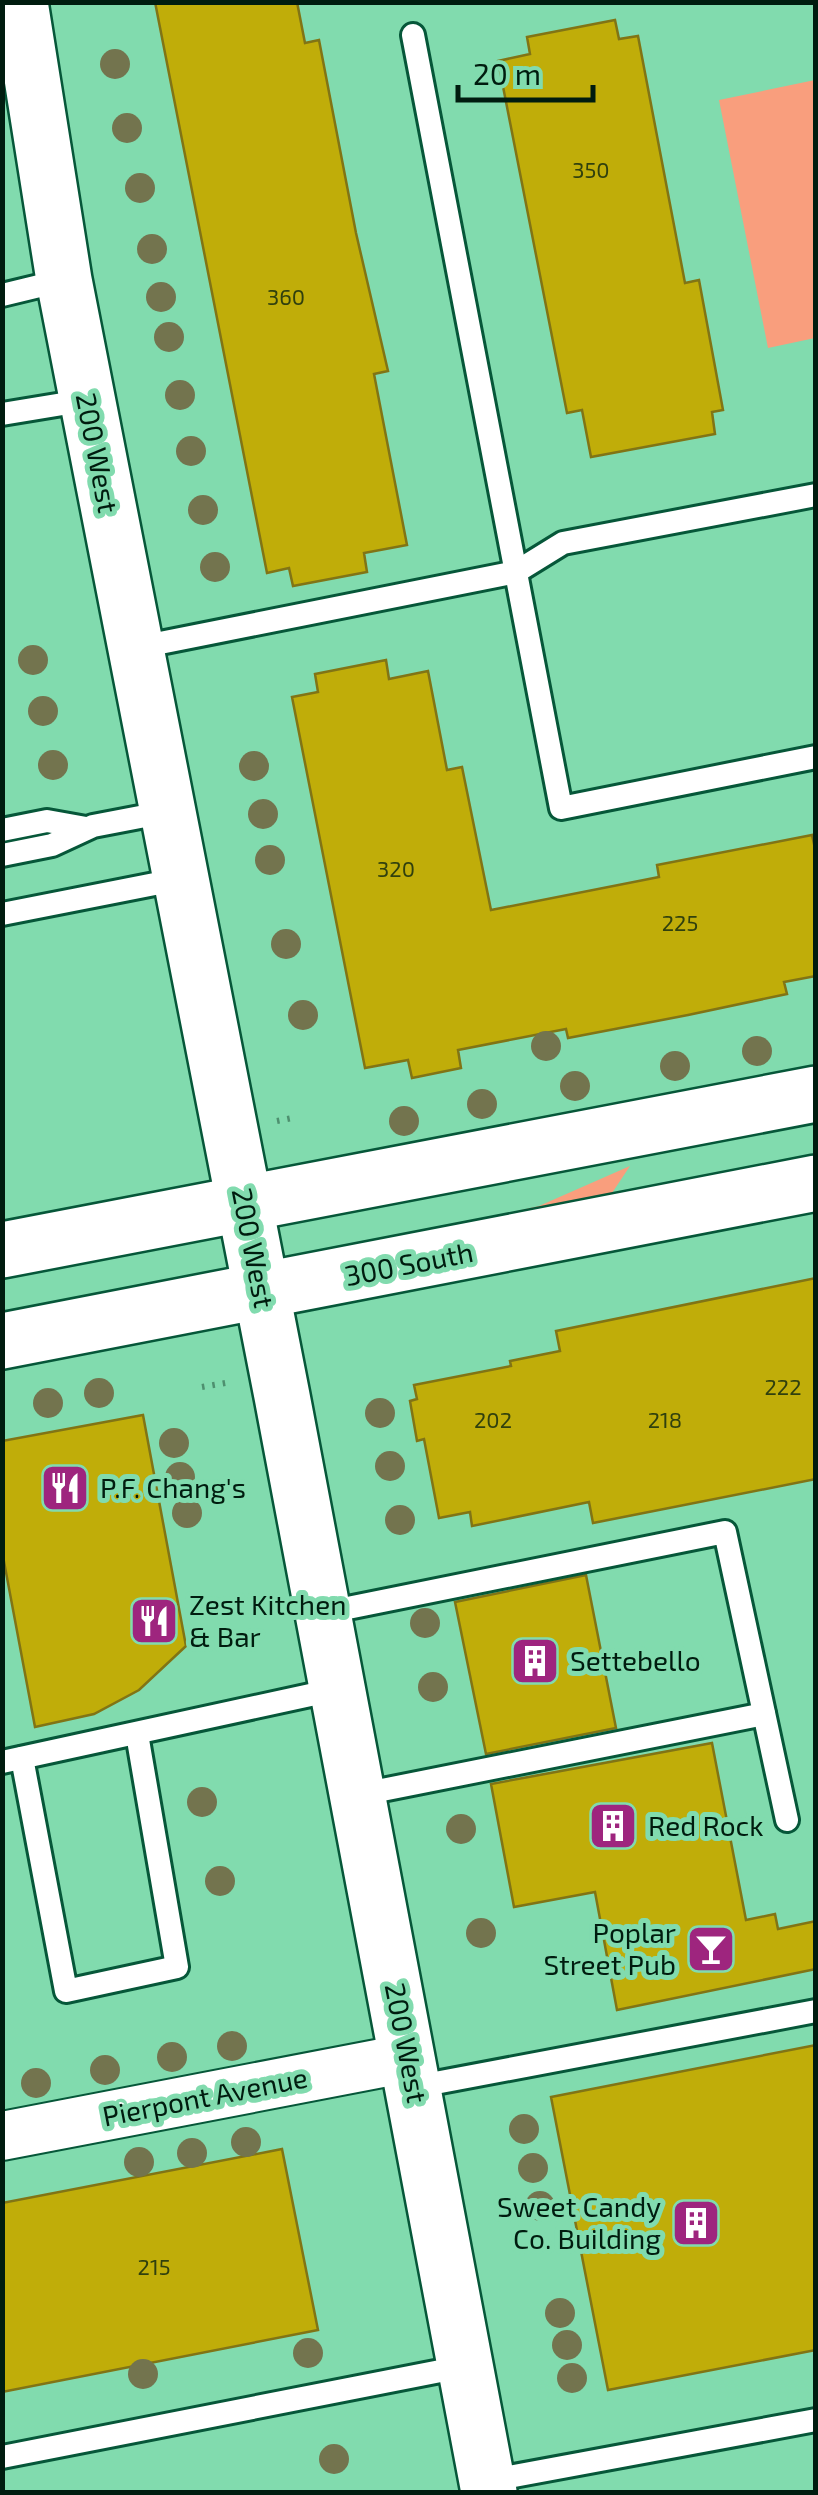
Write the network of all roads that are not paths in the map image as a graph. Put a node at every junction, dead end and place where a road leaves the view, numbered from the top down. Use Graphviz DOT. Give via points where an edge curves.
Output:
graph roads {
  1 [pos="20,2"];
  2 [pos="413,35"];
  3 [pos="64,280"];
  4 [pos="2,296"];
  5 [pos="87,400"];
  6 [pos="5,415"];
  7 [pos="816,495"];
  8 [pos="516,572"];
  9 [pos="135,648"];
  10 [pos="816,757"];
  11 [pos="166,812"];
  12 [pos="86,828"];
  13 [pos="2,830"];
  14 [pos="2,855"];
  15 [pos="180,879"];
  16 [pos="2,914"];
  17 [pos="816,1094"];
  18 [pos="816,1183"];
  19 [pos="245,1204"];
  20 [pos="2,1250"];
  21 [pos="260,1293"];
  22 [pos="2,1341"];
  23 [pos="323,1613"];
  24 [pos="338,1689"];
  25 [pos="764,1714"];
  26 [pos="137,1734"];
  27 [pos="12,1760"];
  28 [pos="357,1795"];
  29 [pos="787,1820"];
  30 [pos="816,2011"];
  31 [pos="411,2072"];
  32 [pos="2,2136"];
  33 [pos="466,2366"];
  34 [pos="816,2420"];
  35 [pos="2,2456"];
  36 [pos="488,2487"];
  1 -- 3 [label="street, 200 West"];
  2 -- 8 [label="lane"];
  3 -- 4 [label="lane"];
  3 -- 5 [label="street, 200 West"];
  5 -- 6 [label="lane"];
  5 -- 9 [label="street, 200 West"];
  7 -- 8 [label="lane" via="563,543"];
  8 -- 9 [label="lane"];
  8 -- 10 [label="lane" via="561,808"];
  9 -- 11 [label="street, 200 West"];
  11 -- 12 [label="lane"];
  11 -- 15 [label="street, 200 West"];
  12 -- 13 [label="lane" via="47,821"];
  12 -- 14 [label="lane" via="52,846"];
  15 -- 16 [label="lane"];
  15 -- 19 [label="street, 200 West"];
  17 -- 19 [label="street"];
  18 -- 21 [label="street, 300 South"];
  19 -- 20 [label="street"];
  19 -- 21 [label="street, 200 West"];
  21 -- 22 [label="street, 300 South"];
  21 -- 23 [label="street, 200 West"];
  23 -- 24 [label="street, 200 West"];
  23 -- 25 [label="lane" via="726,1532"];
  24 -- 26 [label="lane"];
  24 -- 28 [label="street, 200 West"];
  25 -- 28 [label="lane"];
  25 -- 29 [label="lane"];
  26 -- 27 [label="lane"];
  26 -- 27 [label="lane" via="177,1967 66,1991"];
  28 -- 31 [label="street, 200 West"];
  30 -- 31 [label="lane"];
  31 -- 32 [label="street, Pierpont Avenue"];
  31 -- 33 [label="street, 200 West"];
  33 -- 35 [label="lane"];
  33 -- 36 [label="street, 200 West"];
  34 -- 36 [label="lane"];
}
